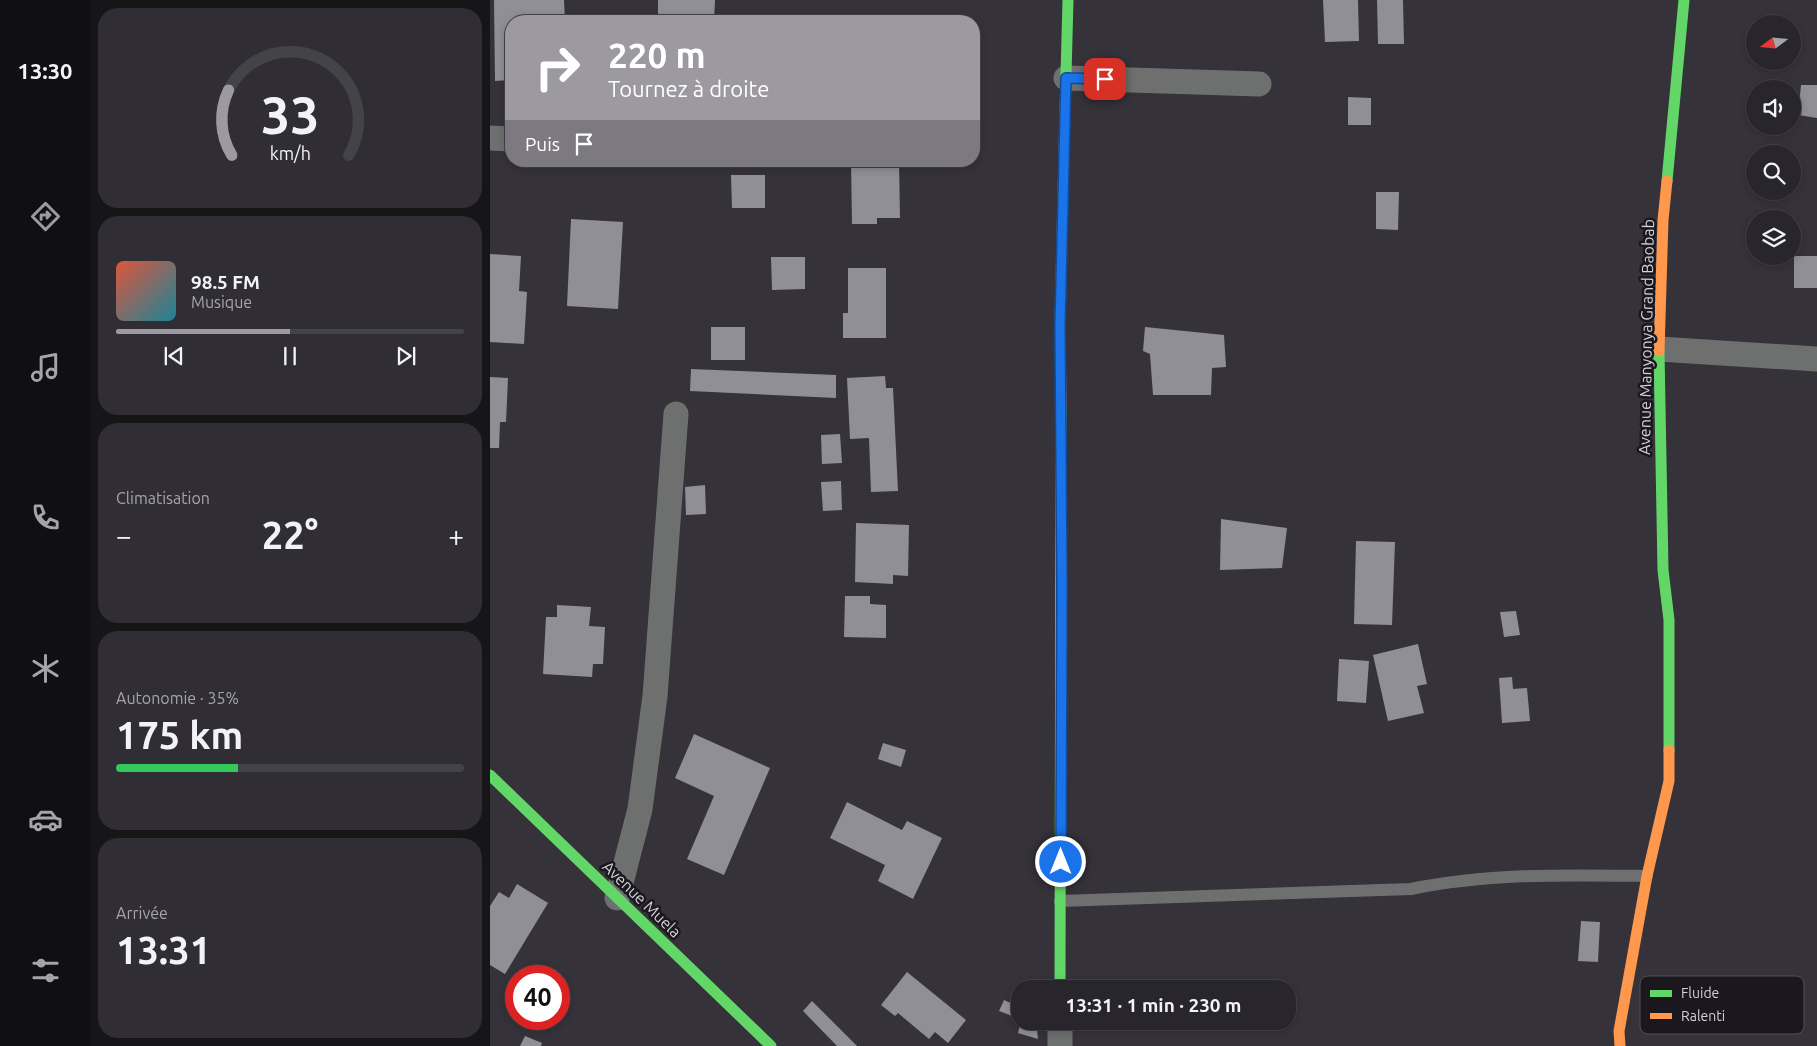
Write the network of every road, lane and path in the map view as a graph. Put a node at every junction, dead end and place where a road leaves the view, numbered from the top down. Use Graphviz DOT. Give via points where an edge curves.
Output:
graph roads {
  1 [pos="1068,0"];
  2 [pos="1684,0"];
  3 [pos="1066,78"];
  4 [pos="1259,84"];
  5 [pos="490,138"];
  6 [pos="505,139"];
  7 [pos="1660,349"];
  8 [pos="1817,358"];
  9 [pos="676,414"];
  10 [pos="490,775"];
  11 [pos="1647,876"];
  12 [pos="617,898"];
  13 [pos="1060,901"];
  14 [pos="1060,980"];
  15 [pos="1060,1030"];
  16 [pos="771,1046"];
  17 [pos="1060,1046"];
  18 [pos="1620,1046"];
  1 -- 3 [label="street"];
  2 -- 7 [label="street, Avenue Manyonya Grand Baobab" via="1663,220"];
  3 -- 4 [label="street"];
  3 -- 13 [label="street" via="1060,324"];
  5 -- 6 [label="street"];
  7 -- 8 [label="street"];
  7 -- 11 [label="street, Avenue Manyonya Grand Baobab" via="1661,514 1669,620 1669,781"];
  9 -- 12 [label="street" via="655,696 640,809"];
  10 -- 12 [label="street, Avenue Muela"];
  11 -- 13 [label="lane" via="1538,874 1411,889"];
  11 -- 18 [label="street, Avenue Manyonya Grand Baobab" via="1619,1031"];
  12 -- 16 [label="street, Avenue Muela"];
  13 -- 14 [label="street"];
  15 -- 17 [label="street"];
}
